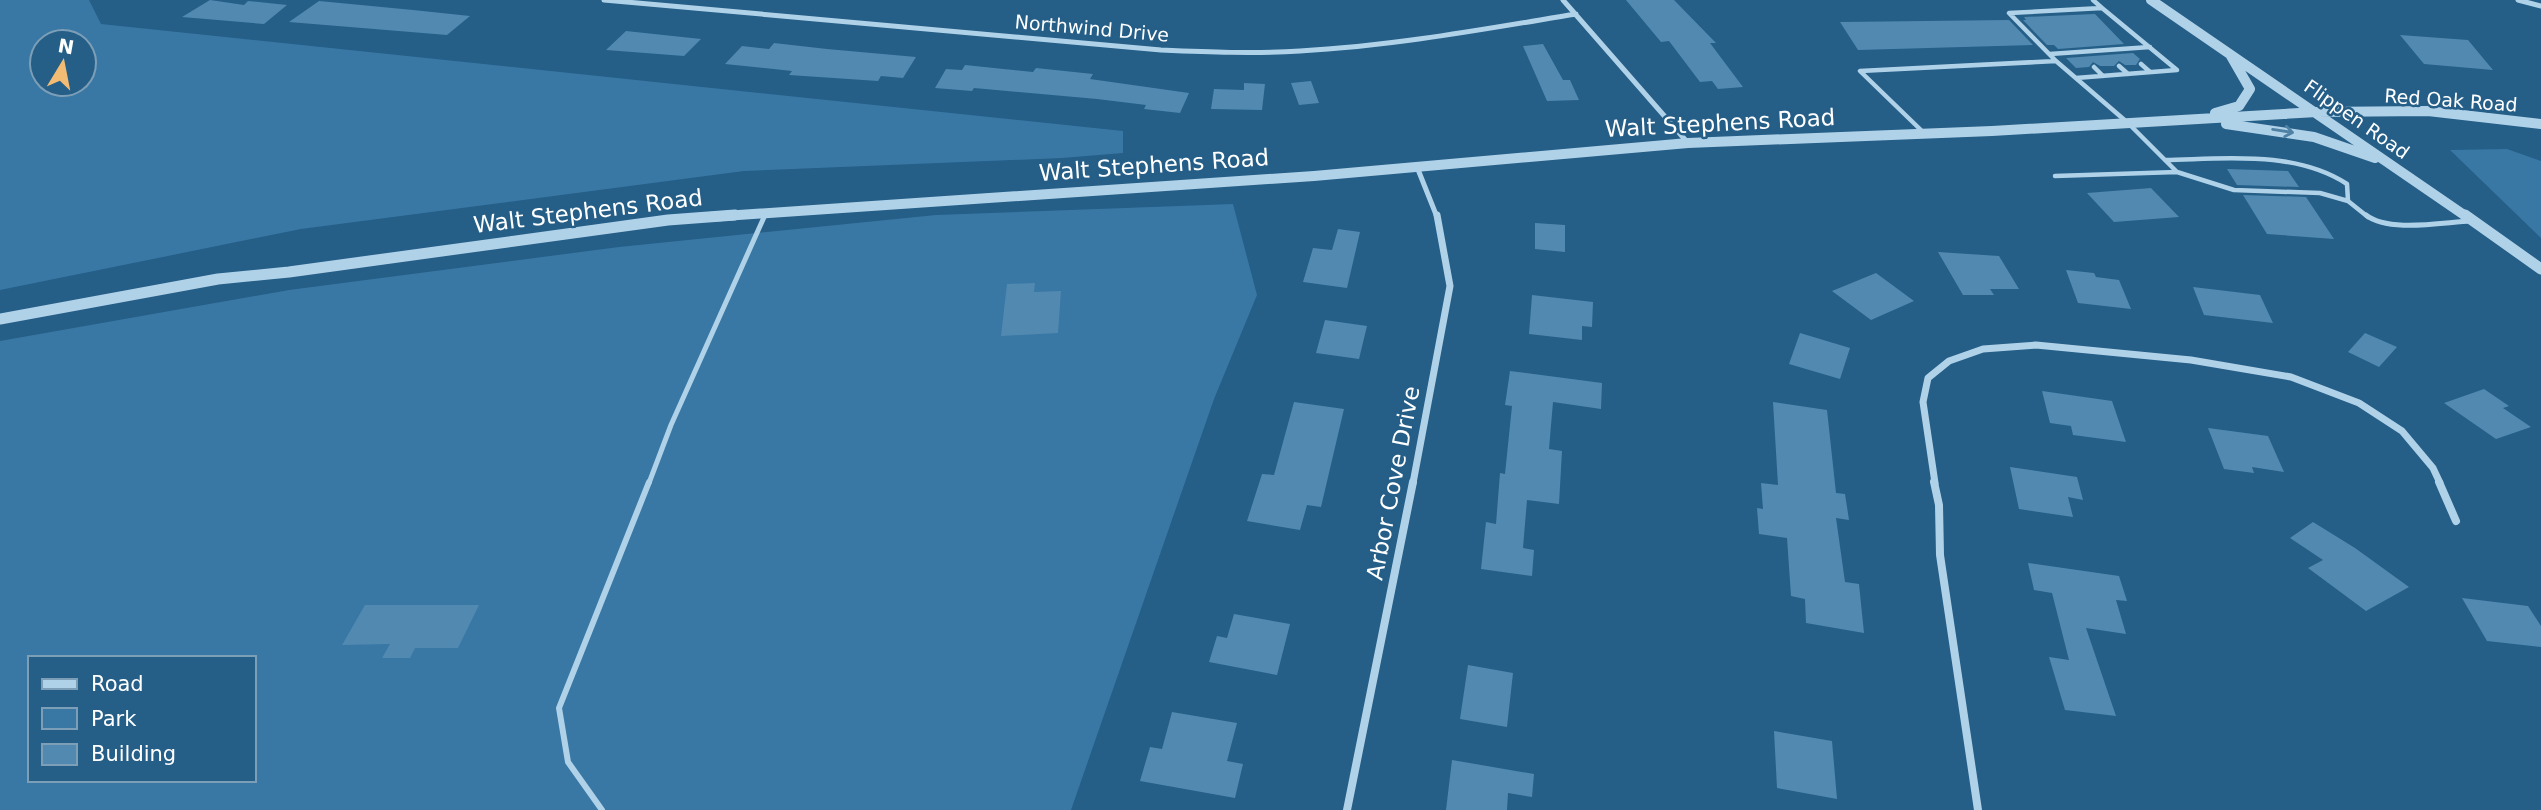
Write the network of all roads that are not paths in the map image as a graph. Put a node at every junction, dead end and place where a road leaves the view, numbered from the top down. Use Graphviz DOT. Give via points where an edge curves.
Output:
graph roads {
  1 [pos="604,0"];
  2 [pos="1563,0"];
  3 [pos="2093,0"];
  4 [pos="2151,0"];
  5 [pos="2518,0"];
  6 [pos="2541,6"];
  7 [pos="2102,8"];
  8 [pos="1576,14"];
  9 [pos="2150,47"];
  10 [pos="2126,49"];
  11 [pos="2104,50"];
  12 [pos="2228,51"];
  13 [pos="2050,54"];
  14 [pos="2131,54"];
  15 [pos="2109,55"];
  16 [pos="2056,61"];
  17 [pos="2141,64"];
  18 [pos="2119,66"];
  19 [pos="2094,67"];
  20 [pos="2150,72"];
  21 [pos="2128,74"];
  22 [pos="2103,76"];
  23 [pos="2076,78"];
  24 [pos="2317,112"];
  25 [pos="2191,120"];
  26 [pos="2128,123"];
  27 [pos="2541,124"];
  28 [pos="1925,134"];
  29 [pos="1688,143"];
  30 [pos="2165,160"];
  31 [pos="2389,163"];
  32 [pos="1417,167"];
  33 [pos="2178,172"];
  34 [pos="2055,176"];
  35 [pos="2348,201"];
  36 [pos="766,213"];
  37 [pos="2474,221"];
  38 [pos="2541,270"];
  39 [pos="0,319"];
  40 [pos="2456,522"];
  41 [pos="1977,805"];
  42 [pos="602,810"];
  43 [pos="1347,810"];
  1 -- 8 [label="street, Northwind Drive" via="1161,50 1245,53 1437,36"];
  2 -- 8 [label="street"];
  3 -- 7 [label="lane"];
  4 -- 12 [label="street, Flippen Road"];
  5 -- 6 [label="street"];
  7 -- 9 [label="lane"];
  7 -- 13 [label="lane" via="2009,13"];
  8 -- 29 [label="street"];
  9 -- 10 [label="lane"];
  9 -- 20 [label="lane" via="2177,70"];
  10 -- 11 [label="lane"];
  10 -- 14 [label="lane"];
  11 -- 13 [label="lane"];
  11 -- 15 [label="lane"];
  12 -- 24 [label="street, Flippen Road"];
  12 -- 25 [label="street" via="2246,79 2247,96 2239,106"];
  13 -- 16 [label="lane"];
  16 -- 23 [label="lane"];
  16 -- 28 [label="lane" via="1860,71"];
  17 -- 20 [label="lane"];
  18 -- 21 [label="lane"];
  19 -- 22 [label="lane"];
  20 -- 21 [label="lane"];
  21 -- 22 [label="lane"];
  22 -- 23 [label="lane"];
  23 -- 26 [label="lane"];
  24 -- 25 [label="street, Walt Stephens Road"];
  24 -- 27 [label="street, Red Oak Road" via="2428,111"];
  24 -- 31 [label="street, Flippen Road"];
  25 -- 26 [label="street, Walt Stephens Road"];
  25 -- 31 [label="street, one-way" via="2300,134"];
  26 -- 28 [label="street, Walt Stephens Road"];
  26 -- 30 [label="lane"];
  28 -- 29 [label="street, Walt Stephens Road"];
  29 -- 32 [label="street, Walt Stephens Road"];
  30 -- 33 [label="lane"];
  30 -- 35 [label="lane" via="2274,161 2318,169 2347,184"];
  31 -- 37 [label="street, Flippen Road"];
  32 -- 36 [label="street, Walt Stephens Road"];
  32 -- 43 [label="street, Arbor Cove Drive" via="1440,224 1450,286"];
  33 -- 34 [label="lane"];
  33 -- 35 [label="lane" via="2234,190 2320,193"];
  35 -- 37 [label="lane" via="2373,221 2394,225"];
  36 -- 39 [label="street, Walt Stephens Road" via="668,220 218,279"];
  36 -- 42 [label="lane" via="671,425 559,708 568,762"];
  37 -- 38 [label="street, Flippen Road"];
  40 -- 41 [label="street" via="2433,468 2402,431 2359,403 2291,377 2190,360 2036,345 1983,349 1949,361 1928,379 1923,402 1939,505 1948,618"];
}
